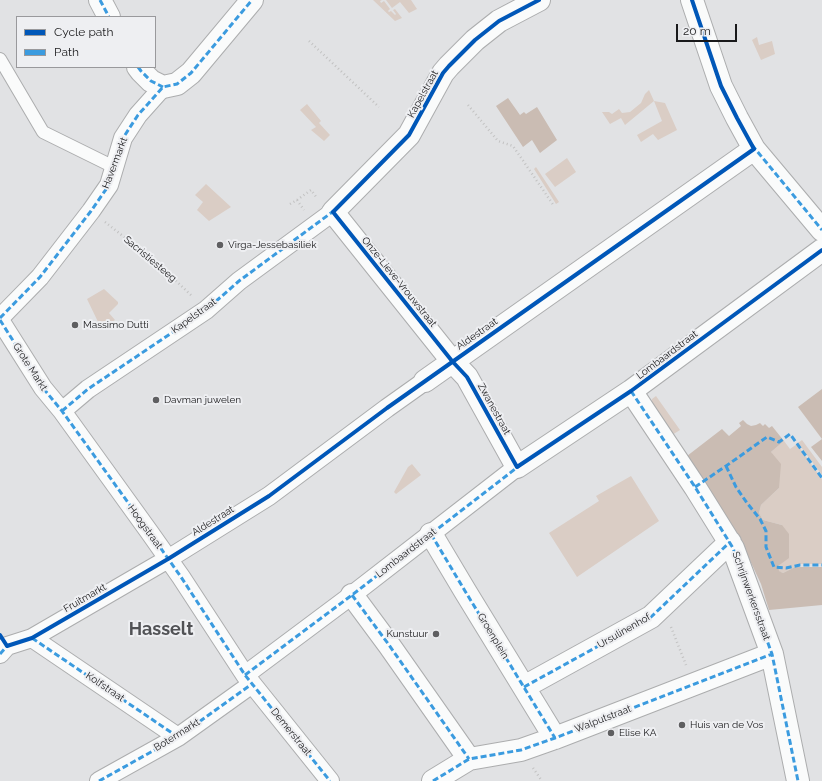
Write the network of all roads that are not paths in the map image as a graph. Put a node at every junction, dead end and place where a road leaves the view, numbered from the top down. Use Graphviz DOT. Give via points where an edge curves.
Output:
graph roads {
  1 [pos="100,0"];
  2 [pos="252,0"];
  3 [pos="539,0"];
  4 [pos="692,0"];
  5 [pos="109,16"];
  6 [pos="0,59"];
  7 [pos="139,68"];
  8 [pos="163,87"];
  9 [pos="754,149"];
  10 [pos="114,167"];
  11 [pos="333,212"];
  12 [pos="822,230"];
  13 [pos="822,250"];
  14 [pos="0,319"];
  15 [pos="452,361"];
  16 [pos="425,381"];
  17 [pos="631,391"];
  18 [pos="62,411"];
  19 [pos="517,467"];
  20 [pos="432,534"];
  21 [pos="730,542"];
  22 [pos="168,559"];
  23 [pos="352,595"];
  24 [pos="32,638"];
  25 [pos="2,645"];
  26 [pos="772,654"];
  27 [pos="248,679"];
  28 [pos="524,687"];
  29 [pos="178,737"];
  30 [pos="555,738"];
  31 [pos="469,759"];
  32 [pos="99,781"];
  33 [pos="330,781"];
  34 [pos="433,781"];
  35 [pos="798,781"];
  1 -- 5 [label="street"];
  2 -- 8 [label="street, Havermarkt" via="191,73 177,84"];
  3 -- 11 [label="street, Kapelstraat" via="499,21 449,66 409,135"];
  4 -- 9 [label="street" via="721,86"];
  6 -- 10 [label="lane" via="43,132"];
  7 -- 8 [label="street" via="151,81"];
  8 -- 10 [label="street, Havermarkt" via="138,115 123,138"];
  9 -- 12 [label="street"];
  9 -- 15 [label="street, Aldestraat"];
  10 -- 14 [label="street, Havermarkt" via="109,185 91,211 40,277"];
  11 -- 15 [label="street, Onze-Lieve-Vrouwstraat"];
  11 -- 18 [label="street, Kapelstraat" via="239,281 206,310 88,390"];
  13 -- 17 [label="street, Lombaardstraat"];
  14 -- 18 [label="street, Grote Markt" via="43,388"];
  15 -- 16 [label="street, Aldestraat"];
  15 -- 19 [label="street, Zwanestraat" via="467,377"];
  16 -- 22 [label="street, Aldestraat" via="269,496"];
  17 -- 19 [label="street, Lombaardstraat"];
  17 -- 21 [label="street, Schrijnwerkersstraat"];
  18 -- 22 [label="street, Hoogstraat"];
  19 -- 20 [label="street, Lombaardstraat"];
  20 -- 23 [label="street, Lombaardstraat"];
  20 -- 28 [label="street, Groenplein"];
  21 -- 26 [label="street, Schrijnwerkersstraat"];
  21 -- 28 [label="street, Ursulinenhof" via="651,617"];
  22 -- 24 [label="street, Fruitmarkt"];
  22 -- 27 [label="street, Hoogstraat"];
  23 -- 27 [label="street, Lombaardstraat"];
  23 -- 31 [label="street"];
  24 -- 25 [label="street, Fruitmarkt"];
  24 -- 29 [label="street, Kolfstraat"];
  26 -- 30 [label="street, Walputstraat"];
  26 -- 35 [label="street, Schrijnwerkersstraat"];
  27 -- 29 [label="street, Botermarkt"];
  27 -- 33 [label="street, Demerstraat"];
  28 -- 30 [label="street, Groenplein"];
  29 -- 32 [label="street, Botermarkt"];
  30 -- 31 [label="street, Walputstraat" via="521,750"];
  31 -- 34 [label="street, Walputstraat"];
}
